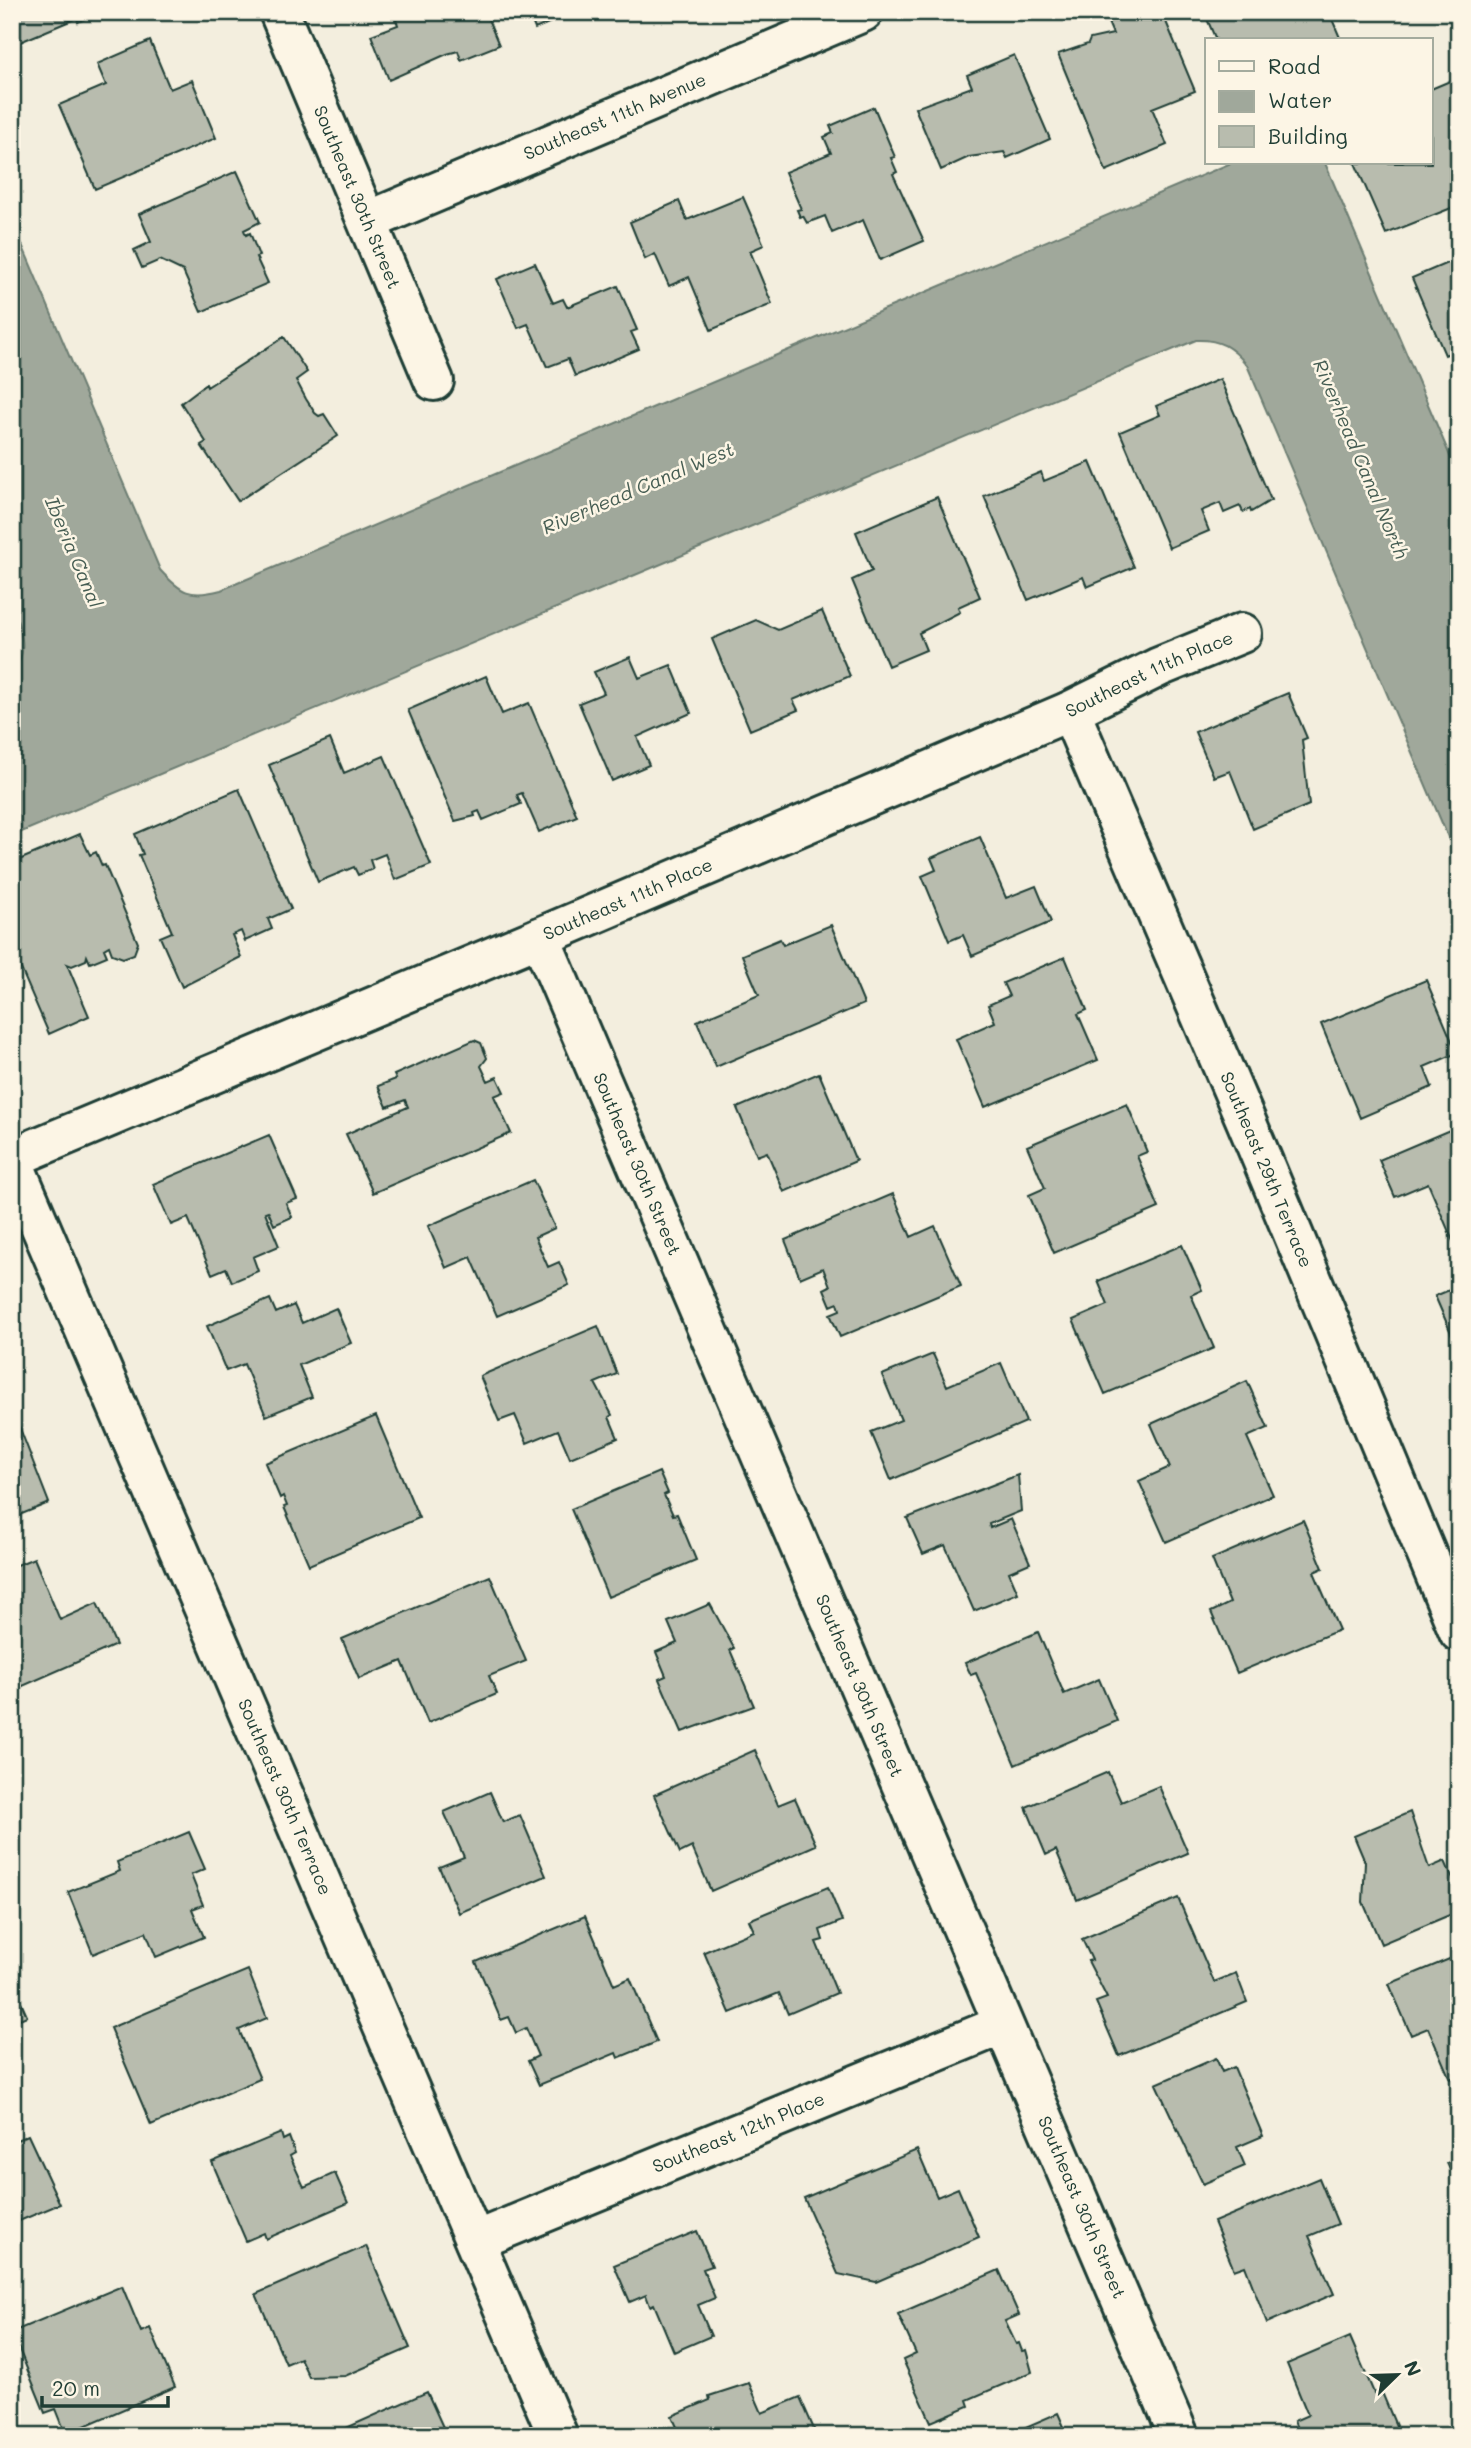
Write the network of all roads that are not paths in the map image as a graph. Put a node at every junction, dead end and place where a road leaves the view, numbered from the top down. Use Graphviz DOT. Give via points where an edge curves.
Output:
graph roads {
  1 [pos="279,12"];
  2 [pos="863,12"];
  3 [pos="368,221"];
  4 [pos="434,381"];
  5 [pos="1242,633"];
  6 [pos="1070,710"];
  7 [pos="540,937"];
  8 [pos="12,1158"];
  9 [pos="1459,1632"];
  10 [pos="1002,2025"];
  11 [pos="475,2241"];
  12 [pos="558,2436"];
  13 [pos="1179,2436"];
  1 -- 3 [label="street, Southeast 30th Street"];
  2 -- 3 [label="street, Southeast 11th Avenue"];
  3 -- 4 [label="street, Southeast 30th Street"];
  5 -- 6 [label="street, Southeast 11th Place"];
  6 -- 7 [label="street, Southeast 11th Place"];
  6 -- 9 [label="street, Southeast 29th Terrace"];
  7 -- 8 [label="street, Southeast 11th Place"];
  7 -- 10 [label="street, Southeast 30th Street"];
  8 -- 11 [label="street, Southeast 30th Terrace"];
  10 -- 11 [label="street, Southeast 12th Place"];
  10 -- 13 [label="street, Southeast 30th Street"];
  11 -- 12 [label="street, Southeast 30th Terrace"];
}
